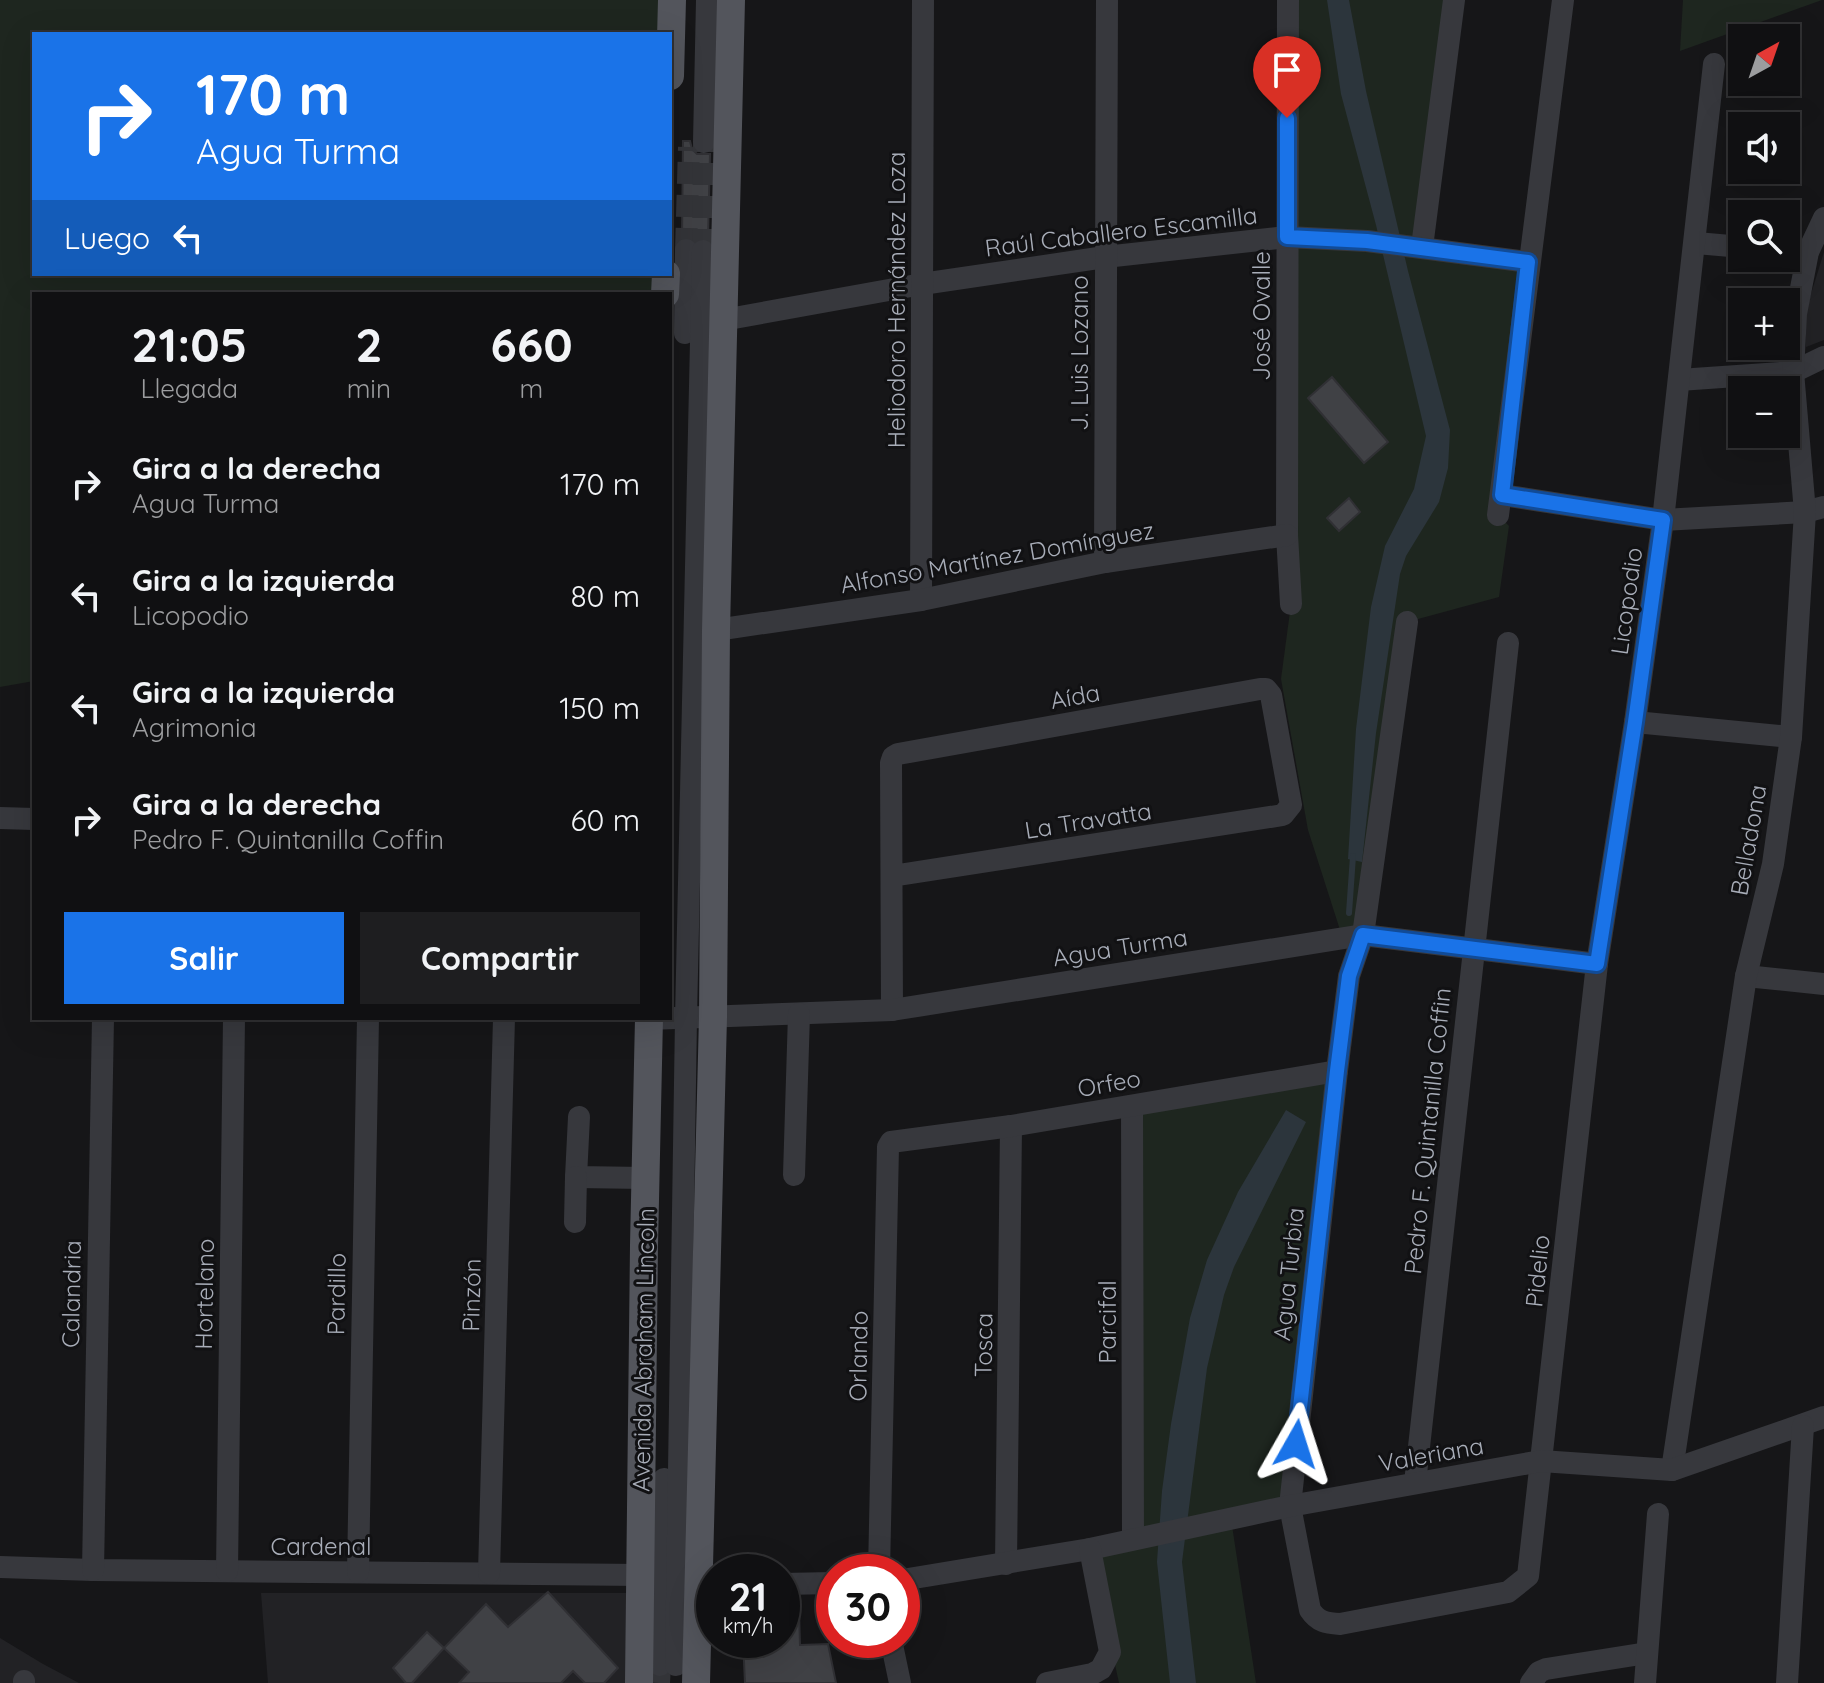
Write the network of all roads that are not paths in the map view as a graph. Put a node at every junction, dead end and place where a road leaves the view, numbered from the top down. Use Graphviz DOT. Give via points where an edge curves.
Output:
graph roads {
  1 [pos="672,0"];
  2 [pos="692,0"];
  3 [pos="707,0"];
  4 [pos="731,0"];
  5 [pos="923,0"];
  6 [pos="1107,0"];
  7 [pos="1288,0"];
  8 [pos="1454,0"];
  9 [pos="1563,0"];
  10 [pos="671,32"];
  11 [pos="1714,64"];
  12 [pos="1824,218"];
  13 [pos="1287,237"];
  14 [pos="1696,243"];
  15 [pos="1414,246"];
  16 [pos="1728,246"];
  17 [pos="1800,247"];
  18 [pos="694,251"];
  19 [pos="1105,257"];
  20 [pos="1528,262"];
  21 [pos="1797,272"];
  22 [pos="922,284"];
  23 [pos="723,320"];
  24 [pos="1824,357"];
  25 [pos="1793,372"];
  26 [pos="1679,380"];
  27 [pos="1814,509"];
  28 [pos="1663,520"];
  29 [pos="1287,535"];
  30 [pos="1105,562"];
  31 [pos="921,600"];
  32 [pos="1291,604"];
  33 [pos="1407,622"];
  34 [pos="716,630"];
  35 [pos="1508,643"];
  36 [pos="1635,722"];
  37 [pos="1791,737"];
  38 [pos="1290,809"];
  39 [pos="0,818"];
  40 [pos="32,819"];
  41 [pos="892,876"];
  42 [pos="1363,935"];
  43 [pos="1473,950"];
  44 [pos="1597,964"];
  45 [pos="1746,976"];
  46 [pos="1824,984"];
  47 [pos="892,1010"];
  48 [pos="799,1014"];
  49 [pos="674,1018"];
  50 [pos="103,1020"];
  51 [pos="234,1020"];
  52 [pos="368,1020"];
  53 [pos="504,1020"];
  54 [pos="1337,1071"];
  55 [pos="1132,1106"];
  56 [pos="579,1117"];
  57 [pos="1011,1126"];
  58 [pos="891,1142"];
  59 [pos="794,1175"];
  60 [pos="576,1177"];
  61 [pos="645,1178"];
  62 [pos="575,1222"];
  63 [pos="1824,1417"];
  64 [pos="1803,1426"];
  65 [pos="1541,1461"];
  66 [pos="1672,1470"];
  67 [pos="1415,1483"];
  68 [pos="1290,1506"];
  69 [pos="1658,1514"];
  70 [pos="1133,1538"];
  71 [pos="1090,1549"];
  72 [pos="704,1554"];
  73 [pos="879,1554"];
  74 [pos="1006,1564"];
  75 [pos="0,1567"];
  76 [pos="93,1570"];
  77 [pos="227,1571"];
  78 [pos="358,1572"];
  79 [pos="489,1573"];
  80 [pos="641,1575"];
  81 [pos="920,1577"];
  82 [pos="696,1608"];
  83 [pos="1315,1618"];
  84 [pos="1647,1653"];
  85 [pos="895,1658"];
  86 [pos="668,1674"];
  87 [pos="1532,1680"];
  88 [pos="900,1683"];
  89 [pos="1047,1683"];
  90 [pos="1645,1683"];
  91 [pos="1787,1683"];
  1 -- 10 [label="main road"];
  2 -- 3 [label="street" via="697,142"];
  4 -- 23 [label="main road"];
  5 -- 22 [label="street, Heliodoro Hernández Loza"];
  6 -- 19 [label="street, J. Luis Lozano"];
  7 -- 13 [label="street, José Ovalle"];
  8 -- 15 [label="street"];
  9 -- 20 [label="street"];
  11 -- 14 [label="street, Licopodio"];
  12 -- 17 [label="street, Belladona"];
  13 -- 15 [label="street, Raúl Caballero Escamilla"];
  13 -- 19 [label="street, Raúl Caballero Escamilla"];
  13 -- 29 [label="street, José Ovalle"];
  14 -- 16 [label="street"];
  14 -- 26 [label="street, Licopodio"];
  15 -- 20 [label="street, Raúl Caballero Escamilla"];
  18 -- 49 [label="street"];
  19 -- 22 [label="street, Raúl Caballero Escamilla"];
  19 -- 30 [label="street, J. Luis Lozano"];
  20 -- 28 [label="street" via="1500,505"];
  21 -- 25 [label="street, Belladona"];
  22 -- 23 [label="street, Raúl Caballero Escamilla"];
  22 -- 31 [label="street, Heliodoro Hernández Loza"];
  23 -- 34 [label="main road"];
  24 -- 25 [label="street"];
  25 -- 26 [label="street"];
  25 -- 27 [label="street, Belladona"];
  26 -- 28 [label="street, Licopodio"];
  27 -- 28 [label="street"];
  27 -- 37 [label="street, Belladona"];
  28 -- 36 [label="street, Licopodio"];
  29 -- 30 [label="street, Alfonso Martínez Domínguez"];
  29 -- 32 [label="street, José Ovalle"];
  30 -- 31 [label="street, Alfonso Martínez Domínguez"];
  31 -- 34 [label="street, Alfonso Martínez Domínguez"];
  33 -- 42 [label="street, Agua Turbia"];
  34 -- 49 [label="main road"];
  35 -- 43 [label="street, Pedro F. Quintanilla Coffin"];
  36 -- 37 [label="street"];
  36 -- 44 [label="street, Licopodio"];
  37 -- 45 [label="street, Belladona" via="1773,864"];
  38 -- 41 [label="street, La Travatta" via="1283,815"];
  38 -- 41 [label="street, Aída" via="1266,689 898,754 893,757"];
  39 -- 40 [label="street"];
  41 -- 47 [label="street"];
  42 -- 43 [label="street, Agua Turma"];
  42 -- 47 [label="street, Agua Turma"];
  42 -- 54 [label="street, Agua Turbia" via="1349,976"];
  43 -- 44 [label="street, Agua Turma"];
  43 -- 67 [label="street, Pedro F. Quintanilla Coffin"];
  44 -- 65 [label="street, Pidelio"];
  45 -- 46 [label="street"];
  45 -- 66 [label="street, Belladona"];
  47 -- 48 [label="street, Agua Turma"];
  48 -- 49 [label="street, Agua Turma"];
  48 -- 59 [label="street"];
  49 -- 61 [label="main road, Avenida Abraham Lincoln"];
  49 -- 72 [label="main road"];
  49 -- 86 [label="street"];
  50 -- 76 [label="street, Calandria"];
  51 -- 77 [label="street, Hortelano"];
  52 -- 78 [label="street, Pardillo"];
  53 -- 79 [label="street, Pinzón"];
  54 -- 55 [label="street, Orfeo"];
  54 -- 68 [label="street, Agua Turbia"];
  55 -- 57 [label="street, Orfeo"];
  55 -- 70 [label="street, Parcifal"];
  56 -- 60 [label="street"];
  57 -- 58 [label="street, Orfeo"];
  57 -- 74 [label="street, Tosca"];
  58 -- 73 [label="street, Orlando"];
  60 -- 61 [label="street"];
  60 -- 62 [label="street"];
  61 -- 80 [label="main road, Avenida Abraham Lincoln"];
  63 -- 64 [label="street, Valeriana"];
  64 -- 66 [label="street, Valeriana"];
  64 -- 91 [label="street"];
  65 -- 66 [label="street, Valeriana"];
  65 -- 67 [label="street, Valeriana"];
  65 -- 83 [label="street, Pidelio" via="1530,1567 1523,1582 1508,1592 1340,1624"];
  67 -- 68 [label="street, Valeriana"];
  68 -- 70 [label="street, Valeriana"];
  68 -- 83 [label="street, Agua Turbia"];
  69 -- 84 [label="street"];
  70 -- 71 [label="street, Valeriana"];
  71 -- 74 [label="street, Valeriana"];
  71 -- 89 [label="street" via="1110,1652 1092,1674"];
  74 -- 81 [label="street, Valeriana"];
  75 -- 76 [label="street, Cardenal"];
  76 -- 77 [label="street, Cardenal"];
  77 -- 78 [label="street, Cardenal"];
  78 -- 79 [label="street, Cardenal"];
  79 -- 80 [label="street, Cardenal"];
  80 -- 86 [label="main road, Avenida Abraham Lincoln"];
  82 -- 86 [label="main road"];
  84 -- 87 [label="street" via="1546,1669"];
  84 -- 90 [label="street"];
  85 -- 88 [label="street"];
}
